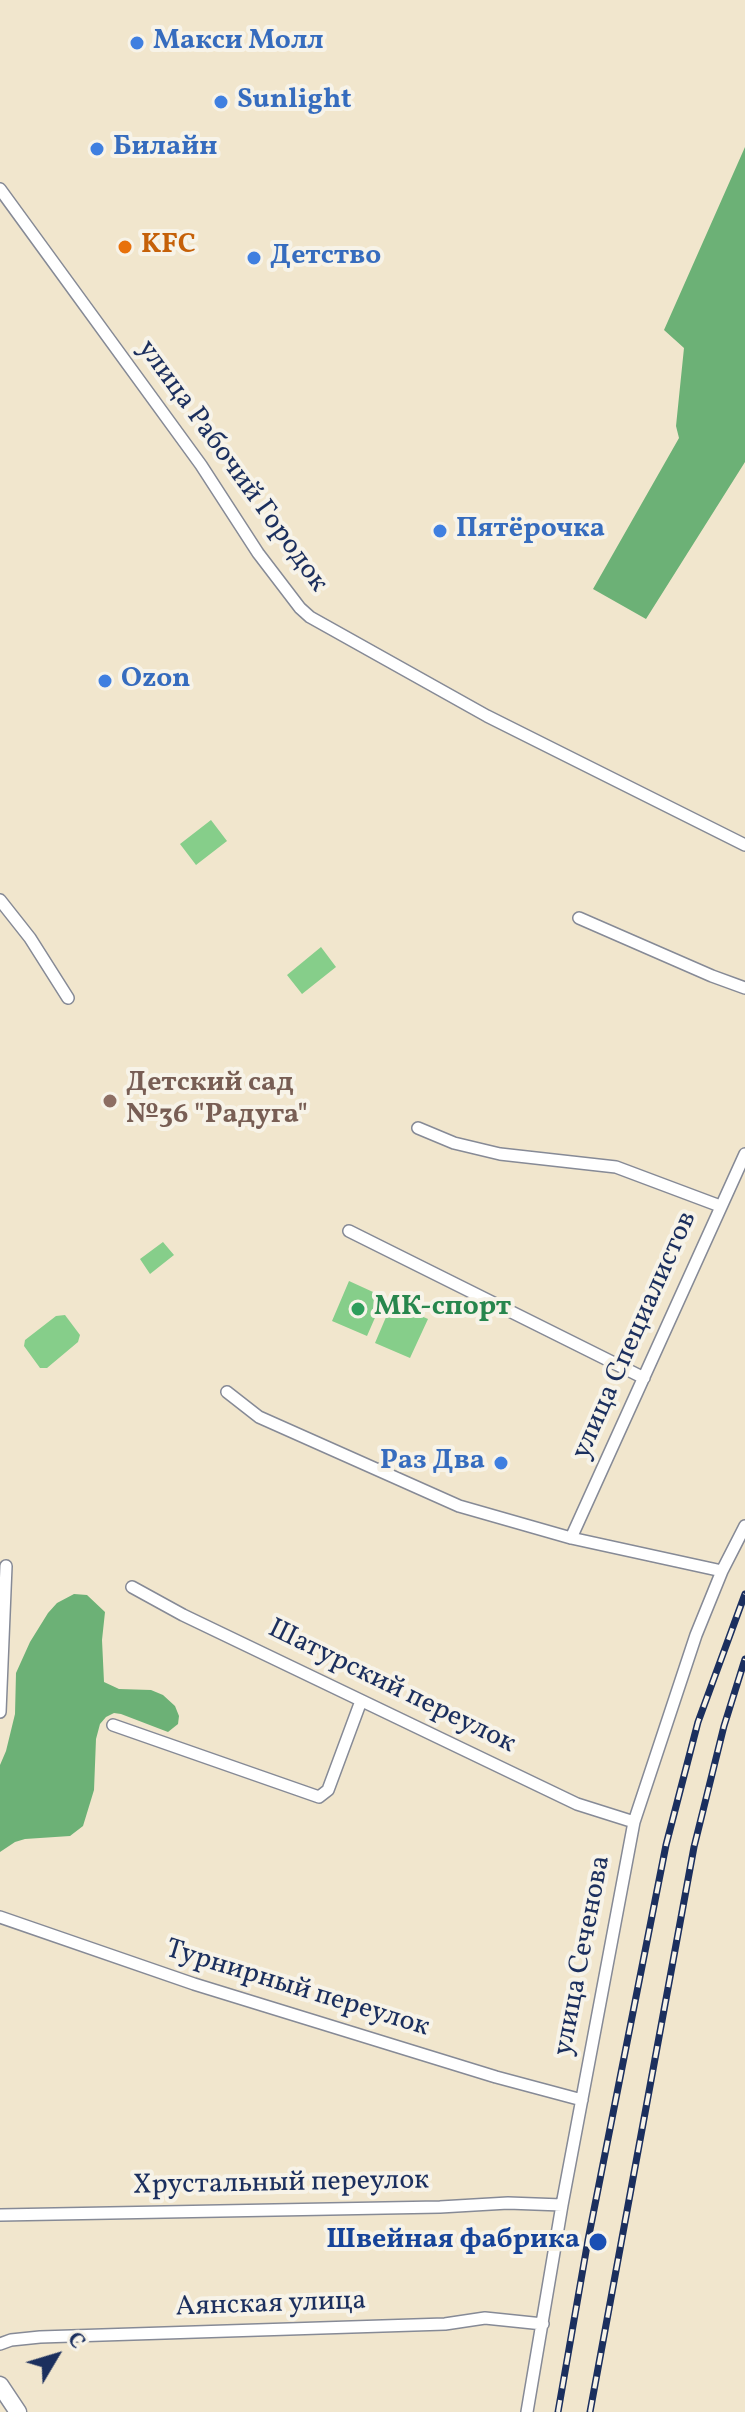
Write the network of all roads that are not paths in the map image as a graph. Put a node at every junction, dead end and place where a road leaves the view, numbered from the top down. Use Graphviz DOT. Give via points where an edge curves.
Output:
graph roads {
  1 [pos="0,189"];
  2 [pos="745,845"];
  3 [pos="0,900"];
  4 [pos="579,918"];
  5 [pos="745,988"];
  6 [pos="68,998"];
  7 [pos="418,1128"];
  8 [pos="745,1154"];
  9 [pos="720,1206"];
  10 [pos="349,1231"];
  11 [pos="644,1378"];
  12 [pos="227,1392"];
  13 [pos="745,1526"];
  14 [pos="571,1538"];
  15 [pos="6,1566"];
  16 [pos="722,1571"];
  17 [pos="132,1587"];
  18 [pos="361,1701"];
  19 [pos="0,1712"];
  20 [pos="113,1725"];
  21 [pos="634,1822"];
  22 [pos="0,1917"];
  23 [pos="582,2100"];
  24 [pos="562,2205"];
  25 [pos="0,2215"];
  26 [pos="543,2324"];
  27 [pos="0,2344"];
  28 [pos="0,2385"];
  29 [pos="18,2412"];
  30 [pos="527,2412"];
  1 -- 2 [label="street, улица Рабочий Городок" via="201,465 258,553 310,617 487,716"];
  3 -- 6 [label="street"];
  4 -- 5 [label="street"];
  7 -- 9 [label="street" via="500,1154 616,1167"];
  8 -- 9 [label="street, улица Специалистов"];
  9 -- 11 [label="street, улица Специалистов"];
  10 -- 11 [label="street"];
  11 -- 14 [label="street, улица Специалистов"];
  12 -- 14 [label="street" via="259,1417 402,1483 459,1506"];
  13 -- 16 [label="street, улица Сеченова"];
  14 -- 16 [label="street"];
  15 -- 19 [label="street"];
  16 -- 21 [label="street, улица Сеченова"];
  17 -- 18 [label="street, Шатурский переулок"];
  18 -- 20 [label="street" via="328,1790 319,1797"];
  18 -- 21 [label="street, Шатурский переулок" via="577,1804"];
  21 -- 23 [label="street, улица Сеченова"];
  22 -- 23 [label="street, Турнирный переулок" via="194,1984"];
  23 -- 24 [label="street, улица Сеченова"];
  24 -- 25 [label="street, Хрустальный переулок"];
  24 -- 26 [label="street, улица Сеченова"];
  26 -- 27 [label="street, Аянская улица" via="485,2318 445,2324 40,2337"];
  26 -- 30 [label="street, улица Сеченова"];
  28 -- 29 [label="main road"];
}
